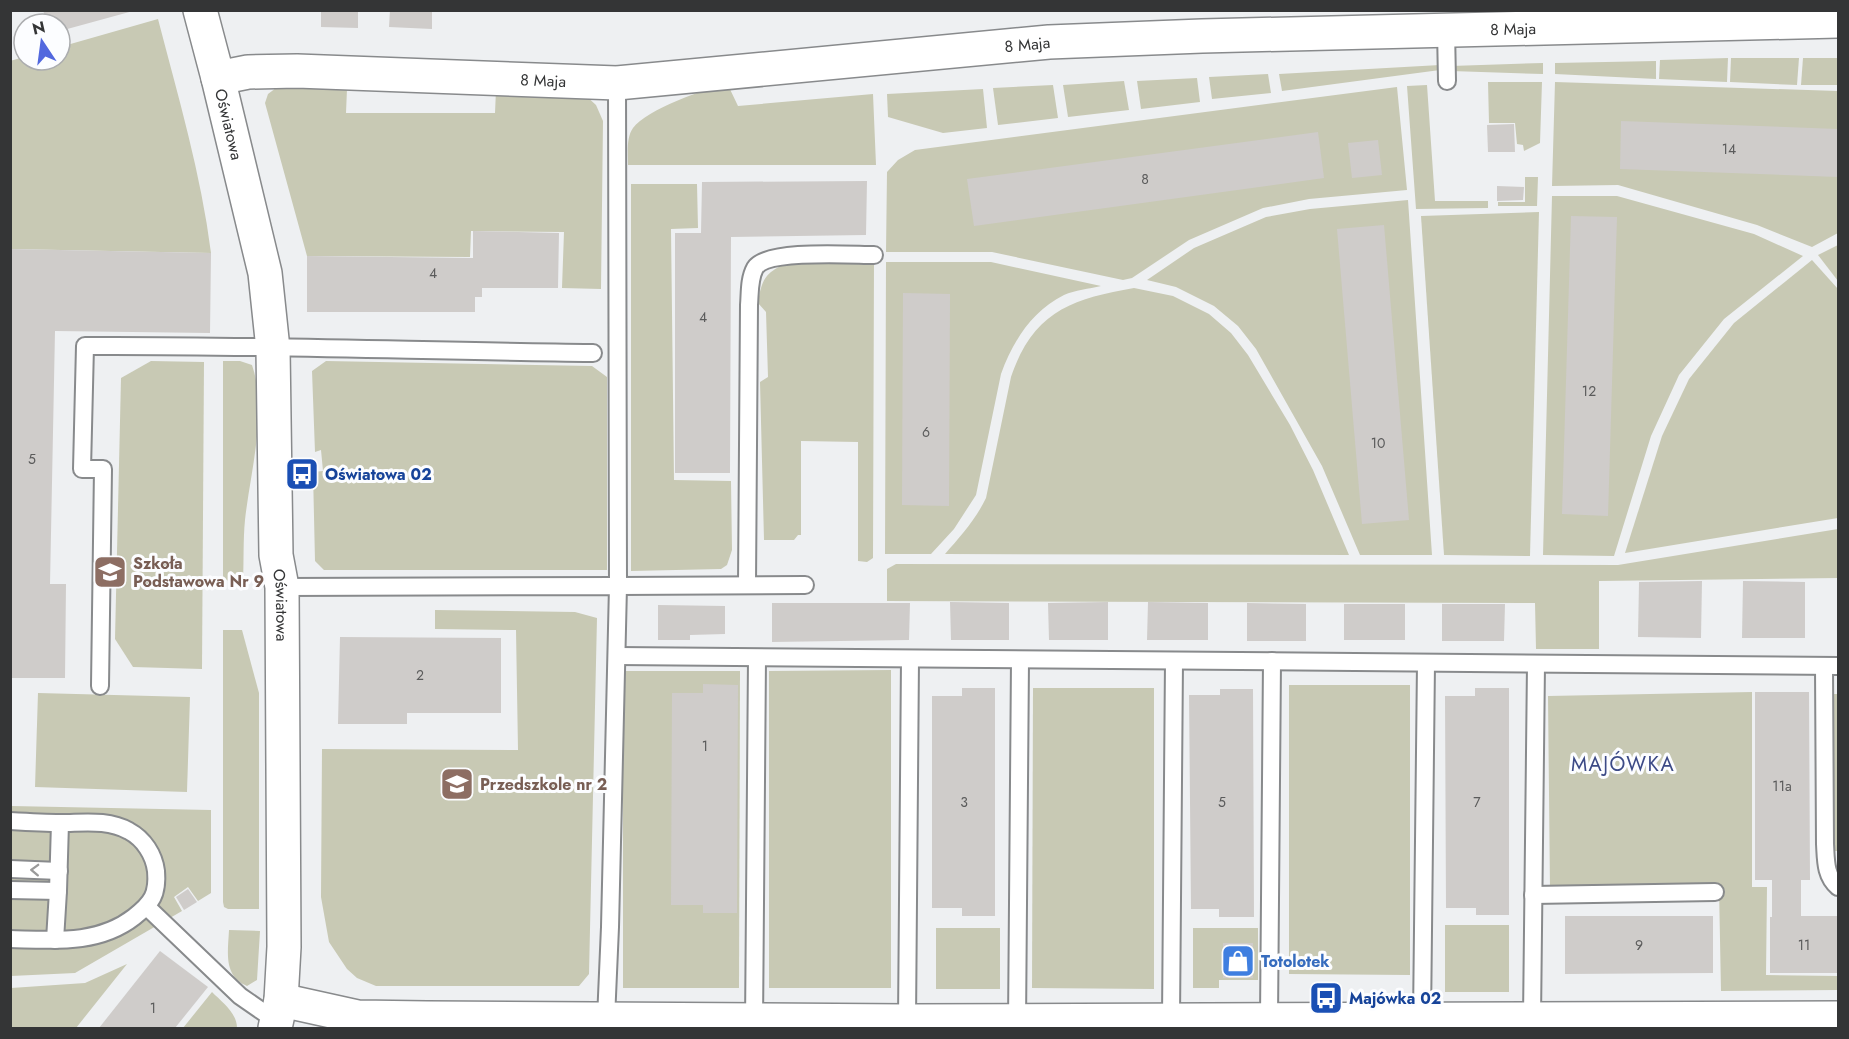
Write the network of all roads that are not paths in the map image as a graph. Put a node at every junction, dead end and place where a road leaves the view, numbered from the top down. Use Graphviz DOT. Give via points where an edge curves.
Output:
graph roads {
  1 [pos="200,10"];
  2 [pos="1839,21"];
  3 [pos="1446,30"];
  4 [pos="218,78"];
  5 [pos="1447,81"];
  6 [pos="617,83"];
  7 [pos="873,255"];
  8 [pos="273,349"];
  9 [pos="593,353"];
  10 [pos="747,585"];
  11 [pos="805,585"];
  12 [pos="618,586"];
  13 [pos="282,587"];
  14 [pos="618,656"];
  15 [pos="757,658"];
  16 [pos="910,659"];
  17 [pos="1020,660"];
  18 [pos="1174,661"];
  19 [pos="1272,662"];
  20 [pos="1426,663"];
  21 [pos="1536,664"];
  22 [pos="1832,666"];
  23 [pos="100,686"];
  24 [pos="10,821"];
  25 [pos="60,823"];
  26 [pos="10,869"];
  27 [pos="59,871"];
  28 [pos="1839,887"];
  29 [pos="10,890"];
  30 [pos="58,891"];
  31 [pos="1715,892"];
  32 [pos="1533,895"];
  33 [pos="147,907"];
  34 [pos="10,939"];
  35 [pos="55,940"];
  36 [pos="278,1016"];
  37 [pos="1839,1018"];
  38 [pos="1171,1019"];
  39 [pos="1269,1019"];
  40 [pos="1422,1019"];
  41 [pos="1532,1019"];
  42 [pos="907,1021"];
  43 [pos="606,1024"];
  44 [pos="754,1024"];
  45 [pos="1017,1024"];
  1 -- 4 [label="street, Oświatowa"];
  2 -- 3 [label="street, 8 Maja"];
  3 -- 5 [label="lane"];
  3 -- 6 [label="street, 8 Maja" via="1049,42"];
  4 -- 6 [label="street, 8 Maja" via="248,72 297,71"];
  4 -- 8 [label="street, Oświatowa" via="265,273"];
  6 -- 12 [label="lane"];
  7 -- 10 [label="lane" via="782,256 755,268 749,316"];
  8 -- 9 [label="lane"];
  8 -- 13 [label="street, Oświatowa" via="276,555"];
  8 -- 23 [label="lane" via="85,346 82,469 103,469"];
  10 -- 11 [label="lane"];
  10 -- 12 [label="lane"];
  12 -- 13 [label="lane"];
  12 -- 14 [label="lane"];
  13 -- 36 [label="street, Oświatowa" via="284,947"];
  14 -- 15 [label="lane"];
  14 -- 43 [label="lane"];
  15 -- 16 [label="lane"];
  15 -- 44 [label="lane"];
  16 -- 17 [label="lane"];
  16 -- 42 [label="lane"];
  17 -- 18 [label="lane"];
  17 -- 45 [label="lane"];
  18 -- 19 [label="lane"];
  18 -- 38 [label="lane"];
  19 -- 20 [label="lane"];
  19 -- 39 [label="lane"];
  20 -- 21 [label="lane"];
  20 -- 40 [label="lane"];
  21 -- 22 [label="lane"];
  21 -- 32 [label="lane"];
  22 -- 28 [label="lane" via="1825,844 1827,869 1832,882"];
  24 -- 25 [label="lane"];
  25 -- 27 [label="lane"];
  25 -- 33 [label="lane" via="103,823 129,831 148,847 157,888"];
  27 -- 26 [label="lane, one-way"];
  27 -- 30 [label="lane"];
  29 -- 30 [label="lane"];
  30 -- 35 [label="lane"];
  31 -- 32 [label="lane"];
  32 -- 41 [label="lane"];
  33 -- 35 [label="lane" via="120,928 93,938"];
  33 -- 36 [label="lane" via="240,996 259,1010"];
  34 -- 35 [label="lane"];
  36 -- 43 [label="street"];
  37 -- 41 [label="street"];
  38 -- 39 [label="street"];
  38 -- 45 [label="street"];
  39 -- 40 [label="street"];
  40 -- 41 [label="street"];
  42 -- 44 [label="street"];
  42 -- 45 [label="street"];
  43 -- 44 [label="street"];
}
